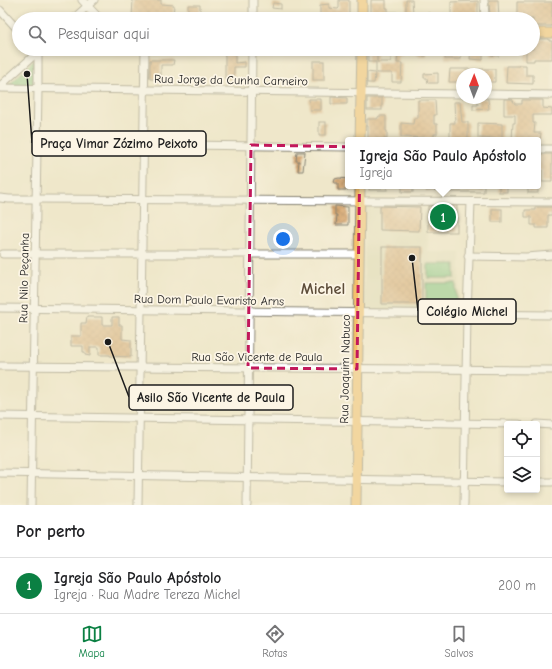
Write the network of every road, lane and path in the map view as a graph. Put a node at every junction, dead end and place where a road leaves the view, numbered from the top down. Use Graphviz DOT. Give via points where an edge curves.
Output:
graph roads {
  1 [pos="82,0"];
  2 [pos="94,0"];
  3 [pos="253,0"];
  4 [pos="362,0"];
  5 [pos="484,0"];
  6 [pos="87,6"];
  7 [pos="0,10"];
  8 [pos="81,12"];
  9 [pos="93,12"];
  10 [pos="253,12"];
  11 [pos="362,12"];
  12 [pos="485,12"];
  13 [pos="12,23"];
  14 [pos="540,33"];
  15 [pos="552,33"];
  16 [pos="32,56"];
  17 [pos="38,56"];
  18 [pos="145,56"];
  19 [pos="252,56"];
  20 [pos="362,56"];
  21 [pos="0,87"];
  22 [pos="38,89"];
  23 [pos="144,90"];
  24 [pos="252,91"];
  25 [pos="361,92"];
  26 [pos="456,94"];
  27 [pos="492,94"];
  28 [pos="552,95"];
  29 [pos="360,137"];
  30 [pos="37,143"];
  31 [pos="143,144"];
  32 [pos="251,146"];
  33 [pos="345,147"];
  34 [pos="541,149"];
  35 [pos="552,149"];
  36 [pos="360,189"];
  37 [pos="0,198"];
  38 [pos="36,199"];
  39 [pos="143,200"];
  40 [pos="250,200"];
  41 [pos="360,201"];
  42 [pos="471,202"];
  43 [pos="552,202"];
  44 [pos="3,254"];
  45 [pos="35,254"];
  46 [pos="142,254"];
  47 [pos="250,254"];
  48 [pos="359,254"];
  49 [pos="552,255"];
  50 [pos="468,256"];
  51 [pos="0,308"];
  52 [pos="34,309"];
  53 [pos="141,310"];
  54 [pos="249,312"];
  55 [pos="358,313"];
  56 [pos="467,314"];
  57 [pos="552,315"];
  58 [pos="0,366"];
  59 [pos="33,366"];
  60 [pos="140,367"];
  61 [pos="248,368"];
  62 [pos="358,368"];
  63 [pos="466,369"];
  64 [pos="552,370"];
  65 [pos="0,416"];
  66 [pos="32,417"];
  67 [pos="140,418"];
  68 [pos="248,420"];
  69 [pos="357,422"];
  70 [pos="465,423"];
  71 [pos="504,424"];
  72 [pos="540,424"];
  73 [pos="552,425"];
  74 [pos="0,473"];
  75 [pos="31,474"];
  76 [pos="139,476"];
  77 [pos="247,477"];
  78 [pos="356,479"];
  79 [pos="464,481"];
  80 [pos="504,482"];
  81 [pos="540,482"];
  82 [pos="552,482"];
  83 [pos="31,505"];
  84 [pos="138,505"];
  85 [pos="247,505"];
  86 [pos="356,505"];
  87 [pos="464,505"];
  1 -- 6 [label="street"];
  2 -- 6 [label="street"];
  3 -- 10 [label="street"];
  4 -- 11 [label="main road"];
  5 -- 12 [label="street"];
  6 -- 8 [label="street"];
  6 -- 9 [label="street"];
  7 -- 13 [label="street"];
  14 -- 15 [label="main road"];
  16 -- 21 [label="street"];
  17 -- 22 [label="street, Rua Nilo Peçanha"];
  18 -- 23 [label="street"];
  19 -- 24 [label="street"];
  20 -- 25 [label="main road"];
  21 -- 22 [label="street, Rua Jorge da Cunha Carneiro"];
  22 -- 23 [label="street, Rua Jorge da Cunha Carneiro"];
  22 -- 30 [label="street, Rua Nilo Peçanha"];
  23 -- 24 [label="street, Rua Jorge da Cunha Carneiro"];
  23 -- 31 [label="street"];
  24 -- 25 [label="street, Rua Jorge da Cunha Carneiro"];
  24 -- 32 [label="street"];
  25 -- 26 [label="street, Rua Jorge da Cunha Carneiro"];
  25 -- 29 [label="main road"];
  27 -- 28 [label="street"];
  30 -- 31 [label="street"];
  30 -- 38 [label="street, Rua Nilo Peçanha"];
  31 -- 32 [label="street"];
  31 -- 39 [label="street"];
  32 -- 33 [label="street"];
  32 -- 40 [label="street"];
  34 -- 35 [label="street"];
  36 -- 41 [label="main road, Rua Joaquim Nabuco"];
  37 -- 38 [label="street"];
  38 -- 39 [label="street"];
  38 -- 45 [label="street, Rua Nilo Peçanha"];
  39 -- 40 [label="street"];
  39 -- 46 [label="street"];
  40 -- 41 [label="street"];
  40 -- 47 [label="street"];
  41 -- 42 [label="street"];
  41 -- 48 [label="main road, Rua Joaquim Nabuco"];
  42 -- 43 [label="street"];
  42 -- 50 [label="street"];
  44 -- 45 [label="street"];
  45 -- 46 [label="street"];
  45 -- 52 [label="street, Rua Nilo Peçanha"];
  46 -- 47 [label="street"];
  46 -- 53 [label="street"];
  47 -- 48 [label="street"];
  47 -- 54 [label="street"];
  48 -- 55 [label="main road, Rua Joaquim Nabuco"];
  49 -- 50 [label="street"];
  50 -- 56 [label="street"];
  51 -- 52 [label="street, Rua Dom Paulo Evaristo Arns"];
  52 -- 53 [label="street, Rua Dom Paulo Evaristo Arns"];
  52 -- 59 [label="street, Rua Nilo Peçanha"];
  53 -- 54 [label="street, Rua Dom Paulo Evaristo Arns"];
  53 -- 60 [label="street"];
  54 -- 55 [label="street, Rua Dom Paulo Evaristo Arns"];
  54 -- 61 [label="street"];
  55 -- 56 [label="street, Rua Dom Paulo Evaristo Arns"];
  55 -- 62 [label="main road, Rua Joaquim Nabuco"];
  56 -- 57 [label="street, Rua Dom Paulo Evaristo Arns"];
  56 -- 63 [label="street"];
  58 -- 59 [label="street, Rua São Vicente de Paula"];
  59 -- 60 [label="street, Rua São Vicente de Paula"];
  59 -- 66 [label="street, Rua Nilo Peçanha"];
  60 -- 61 [label="street, Rua São Vicente de Paula"];
  60 -- 67 [label="street"];
  61 -- 62 [label="street, Rua São Vicente de Paula"];
  61 -- 68 [label="street"];
  62 -- 63 [label="street, Rua São Vicente de Paula"];
  62 -- 69 [label="main road, Rua Joaquim Nabuco"];
  63 -- 64 [label="street, Rua São Vicente de Paula"];
  63 -- 70 [label="street"];
  65 -- 66 [label="street"];
  66 -- 67 [label="street"];
  66 -- 75 [label="street, Rua Nilo Peçanha"];
  67 -- 68 [label="street"];
  67 -- 76 [label="street"];
  68 -- 69 [label="street"];
  68 -- 77 [label="street"];
  69 -- 70 [label="street"];
  69 -- 78 [label="main road, Rua Joaquim Nabuco"];
  70 -- 71 [label="street"];
  70 -- 79 [label="street"];
  72 -- 73 [label="street"];
  74 -- 75 [label="street"];
  75 -- 76 [label="street"];
  75 -- 83 [label="street, Rua Nilo Peçanha"];
  76 -- 77 [label="street"];
  76 -- 84 [label="street"];
  77 -- 78 [label="street"];
  77 -- 85 [label="street"];
  78 -- 79 [label="street"];
  78 -- 86 [label="main road, Rua Joaquim Nabuco"];
  79 -- 80 [label="street"];
  79 -- 87 [label="street"];
  81 -- 82 [label="street"];
}
